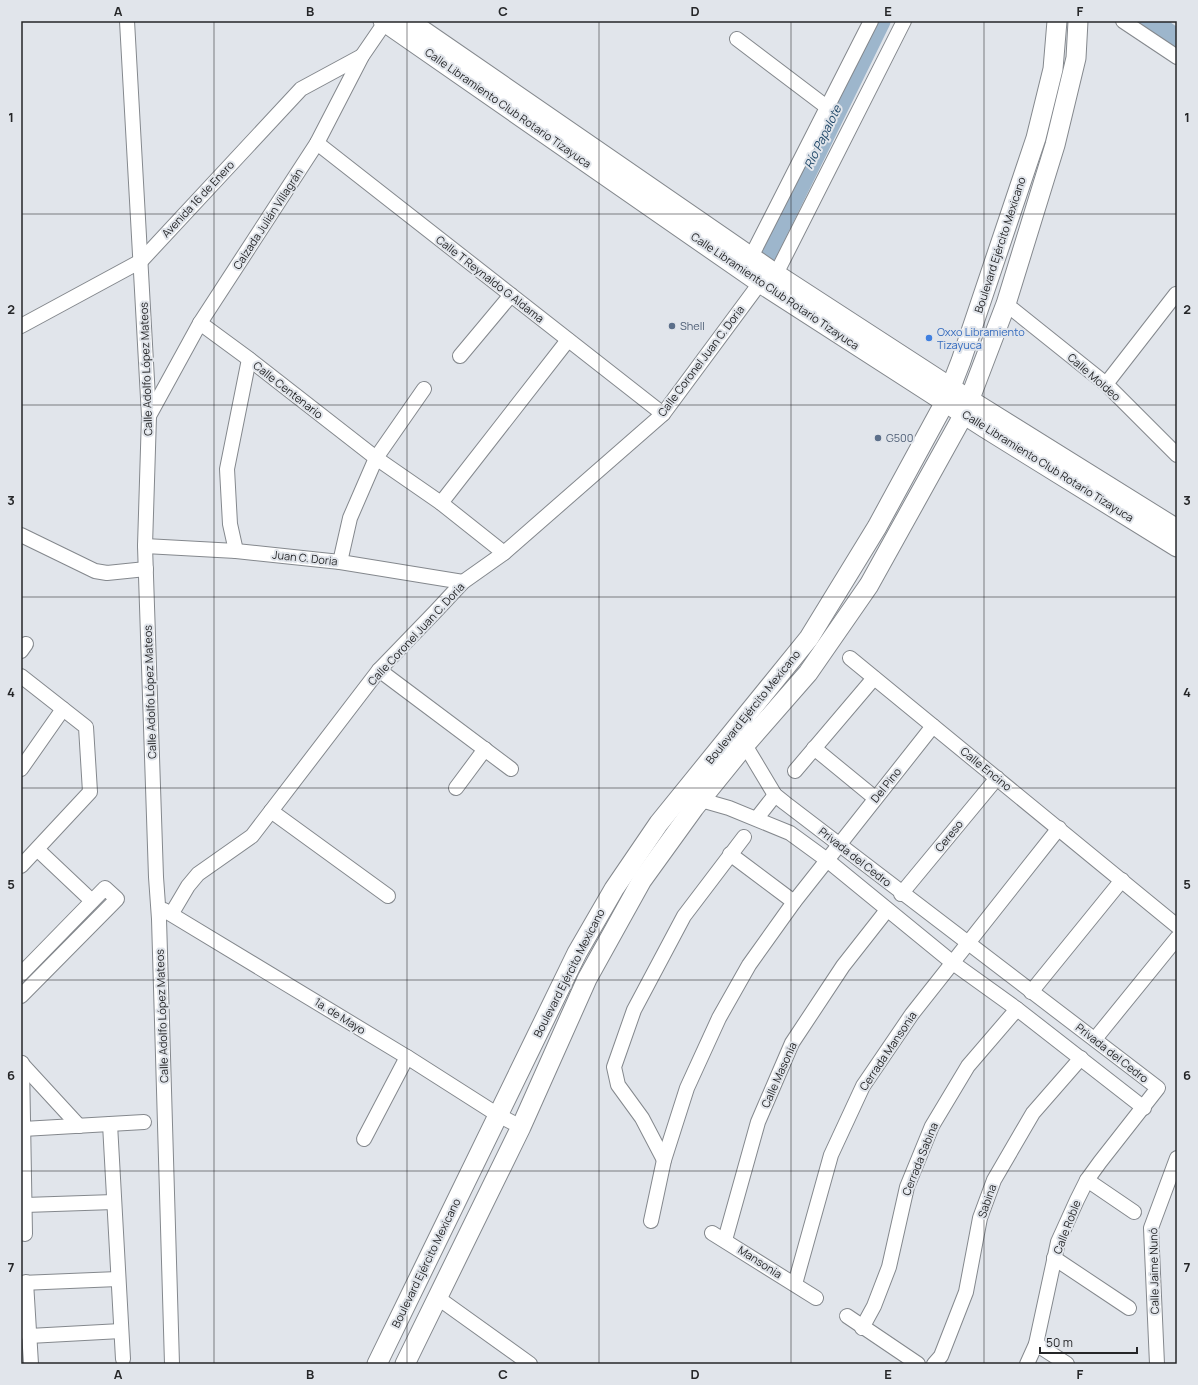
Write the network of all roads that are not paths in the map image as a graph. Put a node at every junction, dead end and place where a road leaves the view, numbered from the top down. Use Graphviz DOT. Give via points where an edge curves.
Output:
graph roads {
  1 [pos="127,21"];
  2 [pos="409,21"];
  3 [pos="871,21"];
  4 [pos="904,21"];
  5 [pos="1057,21"];
  6 [pos="1078,21"];
  7 [pos="1123,21"];
  8 [pos="384,22"];
  9 [pos="737,39"];
  10 [pos="362,56"];
  11 [pos="1177,57"];
  12 [pos="828,108"];
  13 [pos="1036,138"];
  14 [pos="317,143"];
  15 [pos="1054,145"];
  16 [pos="751,257"];
  17 [pos="141,260"];
  18 [pos="768,279"];
  19 [pos="1176,294"];
  20 [pos="511,295"];
  21 [pos="1006,304"];
  22 [pos="200,323"];
  23 [pos="21,326"];
  24 [pos="568,340"];
  25 [pos="460,356"];
  26 [pos="249,359"];
  27 [pos="1106,384"];
  28 [pos="424,389"];
  29 [pos="948,395"];
  30 [pos="967,407"];
  31 [pos="663,414"];
  32 [pos="149,416"];
  33 [pos="1176,452"];
  34 [pos="376,458"];
  35 [pos="441,504"];
  36 [pos="1177,529"];
  37 [pos="21,535"];
  38 [pos="145,546"];
  39 [pos="1177,547"];
  40 [pos="236,551"];
  41 [pos="504,553"];
  42 [pos="340,562"];
  43 [pos="146,569"];
  44 [pos="463,582"];
  45 [pos="850,658"];
  46 [pos="379,670"];
  47 [pos="21,676"];
  48 [pos="874,678"];
  49 [pos="63,710"];
  50 [pos="933,726"];
  51 [pos="745,745"];
  52 [pos="814,748"];
  53 [pos="485,749"];
  54 [pos="21,769"];
  55 [pos="511,769"];
  56 [pos="795,771"];
  57 [pos="996,778"];
  58 [pos="456,788"];
  59 [pos="775,795"];
  60 [pos="875,798"];
  61 [pos="700,800"];
  62 [pos="271,811"];
  63 [pos="803,816"];
  64 [pos="757,818"];
  65 [pos="1059,828"];
  66 [pos="790,833"];
  67 [pos="744,837"];
  68 [pos="840,844"];
  69 [pos="38,850"];
  70 [pos="730,854"];
  71 [pos="827,860"];
  72 [pos="21,866"];
  73 [pos="1122,880"];
  74 [pos="901,894"];
  75 [pos="388,896"];
  76 [pos="92,901"];
  77 [pos="794,902"];
  78 [pos="158,908"];
  79 [pos="887,910"];
  80 [pos="172,913"];
  81 [pos="1177,926"];
  82 [pos="1177,938"];
  83 [pos="967,944"];
  84 [pos="953,963"];
  85 [pos="21,974"];
  86 [pos="1030,992"];
  87 [pos="21,996"];
  88 [pos="1017,1009"];
  89 [pos="1095,1039"];
  90 [pos="407,1057"];
  91 [pos="1081,1058"];
  92 [pos="21,1063"];
  93 [pos="1144,1108"];
  94 [pos="498,1115"];
  95 [pos="144,1122"];
  96 [pos="110,1124"];
  97 [pos="79,1126"];
  98 [pos="521,1127"];
  99 [pos="23,1129"];
  100 [pos="364,1139"];
  101 [pos="1177,1158"];
  102 [pos="664,1160"];
  103 [pos="1087,1180"];
  104 [pos="114,1202"];
  105 [pos="25,1205"];
  106 [pos="1134,1212"];
  107 [pos="651,1221"];
  108 [pos="712,1233"];
  109 [pos="25,1234"];
  110 [pos="725,1240"];
  111 [pos="1054,1258"];
  112 [pos="118,1279"];
  113 [pos="24,1282"];
  114 [pos="795,1284"];
  115 [pos="438,1298"];
  116 [pos="816,1298"];
  117 [pos="1129,1308"];
  118 [pos="847,1316"];
  119 [pos="862,1328"];
  120 [pos="121,1331"];
  121 [pos="29,1336"];
  122 [pos="1036,1344"];
  123 [pos="122,1359"];
  124 [pos="31,1364"];
  125 [pos="172,1364"];
  126 [pos="377,1364"];
  127 [pos="405,1364"];
  128 [pos="530,1364"];
  129 [pos="918,1364"];
  130 [pos="934,1364"];
  131 [pos="1027,1364"];
  132 [pos="1067,1364"];
  133 [pos="1157,1364"];
  1 -- 17 [label="street, Calle Adolfo López Mateos"];
  2 -- 16 [label="main road, Calle Libramiento Club Rotario Tizayuca"];
  3 -- 12 [label="street"];
  4 -- 18 [label="street, Calle Coronel Juan C. Doria"];
  5 -- 13 [label="main road, Boulevard Ejército Mexicano" via="1053,70"];
  6 -- 15 [label="main road, Boulevard Ejército Mexicano" via="1076,58"];
  7 -- 11 [label="street"];
  8 -- 10 [label="street, Calzada Julián Villagrán"];
  8 -- 18 [label="main road, Calle Libramiento Club Rotario Tizayuca"];
  9 -- 12 [label="street"];
  10 -- 14 [label="street, Calzada Julián Villagrán"];
  10 -- 17 [label="street, Avenida 16 de Enero" via="300,89"];
  12 -- 16 [label="street"];
  13 -- 15 [label="main road"];
  13 -- 29 [label="main road, Boulevard Ejército Mexicano"];
  14 -- 20 [label="street, Calle T Reynaldo G Aldama"];
  14 -- 22 [label="street, Calzada Julián Villagrán"];
  15 -- 21 [label="main road, Boulevard Ejército Mexicano"];
  16 -- 18 [label="main road, Calle Libramiento Club Rotario Tizayuca"];
  17 -- 23 [label="street, Avenida 16 de Enero"];
  17 -- 32 [label="street, Calle Adolfo López Mateos"];
  18 -- 29 [label="main road, Calle Libramiento Club Rotario Tizayuca"];
  18 -- 31 [label="street, Calle Coronel Juan C. Doria"];
  19 -- 27 [label="street"];
  20 -- 24 [label="street, Calle T Reynaldo G Aldama"];
  20 -- 25 [label="street"];
  21 -- 27 [label="street, Calle Moldeo"];
  21 -- 30 [label="main road, Boulevard Ejército Mexicano"];
  22 -- 26 [label="street, Calle Centenario"];
  22 -- 32 [label="street, Calzada Julián Villagrán"];
  24 -- 31 [label="street, Calle T Reynaldo G Aldama"];
  24 -- 35 [label="street"];
  26 -- 34 [label="street, Calle Centenario"];
  26 -- 40 [label="street" via="227,469 230,524"];
  27 -- 33 [label="street, Calle Moldeo"];
  28 -- 34 [label="street"];
  29 -- 30 [label="main road, Calle Libramiento Club Rotario Tizayuca"];
  29 -- 94 [label="main road, Boulevard Ejército Mexicano" via="877,526 809,638 659,823 614,889 577,953"];
  30 -- 36 [label="main road, Calle Libramiento Club Rotario Tizayuca"];
  30 -- 39 [label="main road, Calle Libramiento Club Rotario Tizayuca"];
  30 -- 51 [label="main road, Boulevard Ejército Mexicano" via="869,585 808,673"];
  31 -- 41 [label="street, Calle Coronel Juan C. Doria"];
  32 -- 38 [label="street, Calle Adolfo López Mateos"];
  34 -- 35 [label="street, Calle Centenario"];
  34 -- 42 [label="street" via="350,518"];
  35 -- 41 [label="street, Calle Centenario"];
  37 -- 43 [label="street" via="94,571 107,574"];
  38 -- 40 [label="street, Juan C. Doria"];
  38 -- 43 [label="street, Calle Adolfo López Mateos"];
  40 -- 42 [label="street, Juan C. Doria"];
  41 -- 44 [label="street, Calle Coronel Juan C. Doria"];
  42 -- 44 [label="street, Juan C. Doria"];
  43 -- 78 [label="street, Calle Adolfo López Mateos"];
  44 -- 46 [label="street, Calle Coronel Juan C. Doria"];
  45 -- 48 [label="street, Calle Encino"];
  46 -- 53 [label="street"];
  46 -- 62 [label="street, Calle Coronel Juan C. Doria"];
  47 -- 49 [label="street"];
  48 -- 50 [label="street, Calle Encino"];
  48 -- 52 [label="street"];
  49 -- 54 [label="street"];
  49 -- 69 [label="street" via="86,727 90,792"];
  50 -- 57 [label="street, Calle Encino"];
  50 -- 60 [label="street, Del Pino"];
  51 -- 59 [label="street, Privada del Cedro"];
  51 -- 61 [label="main road, Boulevard Ejército Mexicano"];
  52 -- 56 [label="street"];
  52 -- 60 [label="street"];
  53 -- 55 [label="street"];
  53 -- 58 [label="street"];
  57 -- 65 [label="street, Calle Encino"];
  57 -- 74 [label="street, Cereso"];
  59 -- 63 [label="street, Privada del Cedro"];
  59 -- 64 [label="street"];
  60 -- 68 [label="street, Del Pino"];
  61 -- 64 [label="street, Privada del Cedro"];
  61 -- 98 [label="main road, Boulevard Ejército Mexicano" via="642,880 587,979"];
  62 -- 75 [label="street"];
  62 -- 80 [label="street, Calle Coronel Juan C. Doria" via="252,836 198,874"];
  63 -- 66 [label="street"];
  63 -- 68 [label="street, Privada del Cedro"];
  64 -- 66 [label="street, Privada del Cedro"];
  65 -- 73 [label="street, Calle Encino"];
  65 -- 83 [label="street"];
  66 -- 71 [label="street, Privada del Cedro"];
  67 -- 70 [label="street"];
  68 -- 71 [label="street, Del Pino"];
  68 -- 74 [label="street, Privada del Cedro"];
  69 -- 72 [label="street"];
  69 -- 76 [label="street"];
  70 -- 77 [label="street"];
  70 -- 102 [label="street" via="684,916 634,1010 614,1067 618,1085 642,1118"];
  71 -- 77 [label="street, Privada del Cedro"];
  71 -- 79 [label="street, Privada del Cedro"];
  73 -- 81 [label="street, Calle Encino"];
  73 -- 86 [label="street"];
  74 -- 83 [label="street, Privada del Cedro"];
  76 -- 85 [label="street"];
  76 -- 87 [label="street" via="105,888 117,899"];
  77 -- 102 [label="street, Privada del Cedro" via="749,965 719,1018 687,1088"];
  78 -- 80 [label="street, 1a. de Mayo"];
  78 -- 125 [label="street, Calle Adolfo López Mateos"];
  79 -- 84 [label="street, Privada del Cedro"];
  79 -- 110 [label="street, Calle Masonia" via="843,966 792,1044 758,1122"];
  80 -- 90 [label="street, 1a. de Mayo"];
  82 -- 89 [label="street"];
  83 -- 84 [label="street, Cerrada Mansonia"];
  83 -- 86 [label="street, Privada del Cedro"];
  84 -- 88 [label="street, Privada del Cedro"];
  84 -- 114 [label="street, Cerrada Mansonia" via="912,1014 863,1086 831,1155"];
  86 -- 89 [label="street, Privada del Cedro"];
  88 -- 91 [label="street, Privada del Cedro"];
  88 -- 119 [label="street, Cerrada Sabina" via="968,1066 932,1126 907,1186 889,1267 874,1306"];
  89 -- 93 [label="street, Privada del Cedro" via="1158,1088"];
  90 -- 94 [label="street, 1a. de Mayo"];
  90 -- 100 [label="street"];
  91 -- 93 [label="street, Privada del Cedro"];
  91 -- 130 [label="street, Sabina" via="1033,1114 994,1180 980,1218 966,1292 941,1356"];
  92 -- 97 [label="street"];
  92 -- 99 [label="street"];
  93 -- 103 [label="street, Calle Roble"];
  94 -- 98 [label="street, 1a. de Mayo"];
  94 -- 126 [label="main road, Boulevard Ejército Mexicano"];
  95 -- 96 [label="street"];
  96 -- 97 [label="street"];
  96 -- 104 [label="street"];
  97 -- 99 [label="street"];
  98 -- 115 [label="main road, Boulevard Ejército Mexicano"];
  99 -- 105 [label="street"];
  101 -- 133 [label="street, Calle Jaime Nunó" via="1151,1228"];
  102 -- 107 [label="street, Privada del Cedro"];
  103 -- 106 [label="street"];
  103 -- 111 [label="street, Calle Roble" via="1058,1242"];
  104 -- 105 [label="street"];
  104 -- 112 [label="street"];
  105 -- 109 [label="street"];
  108 -- 110 [label="street, Mansonia"];
  110 -- 114 [label="street, Mansonia"];
  111 -- 117 [label="street"];
  111 -- 122 [label="street, Calle Roble"];
  112 -- 113 [label="street"];
  112 -- 120 [label="street"];
  113 -- 121 [label="street"];
  114 -- 116 [label="street, Mansonia"];
  115 -- 127 [label="main road, Boulevard Ejército Mexicano"];
  115 -- 128 [label="street"];
  118 -- 119 [label="street"];
  119 -- 129 [label="street"];
  120 -- 121 [label="street"];
  120 -- 123 [label="street"];
  121 -- 124 [label="street"];
  122 -- 131 [label="street, Calle Roble"];
  122 -- 132 [label="street"];
}
